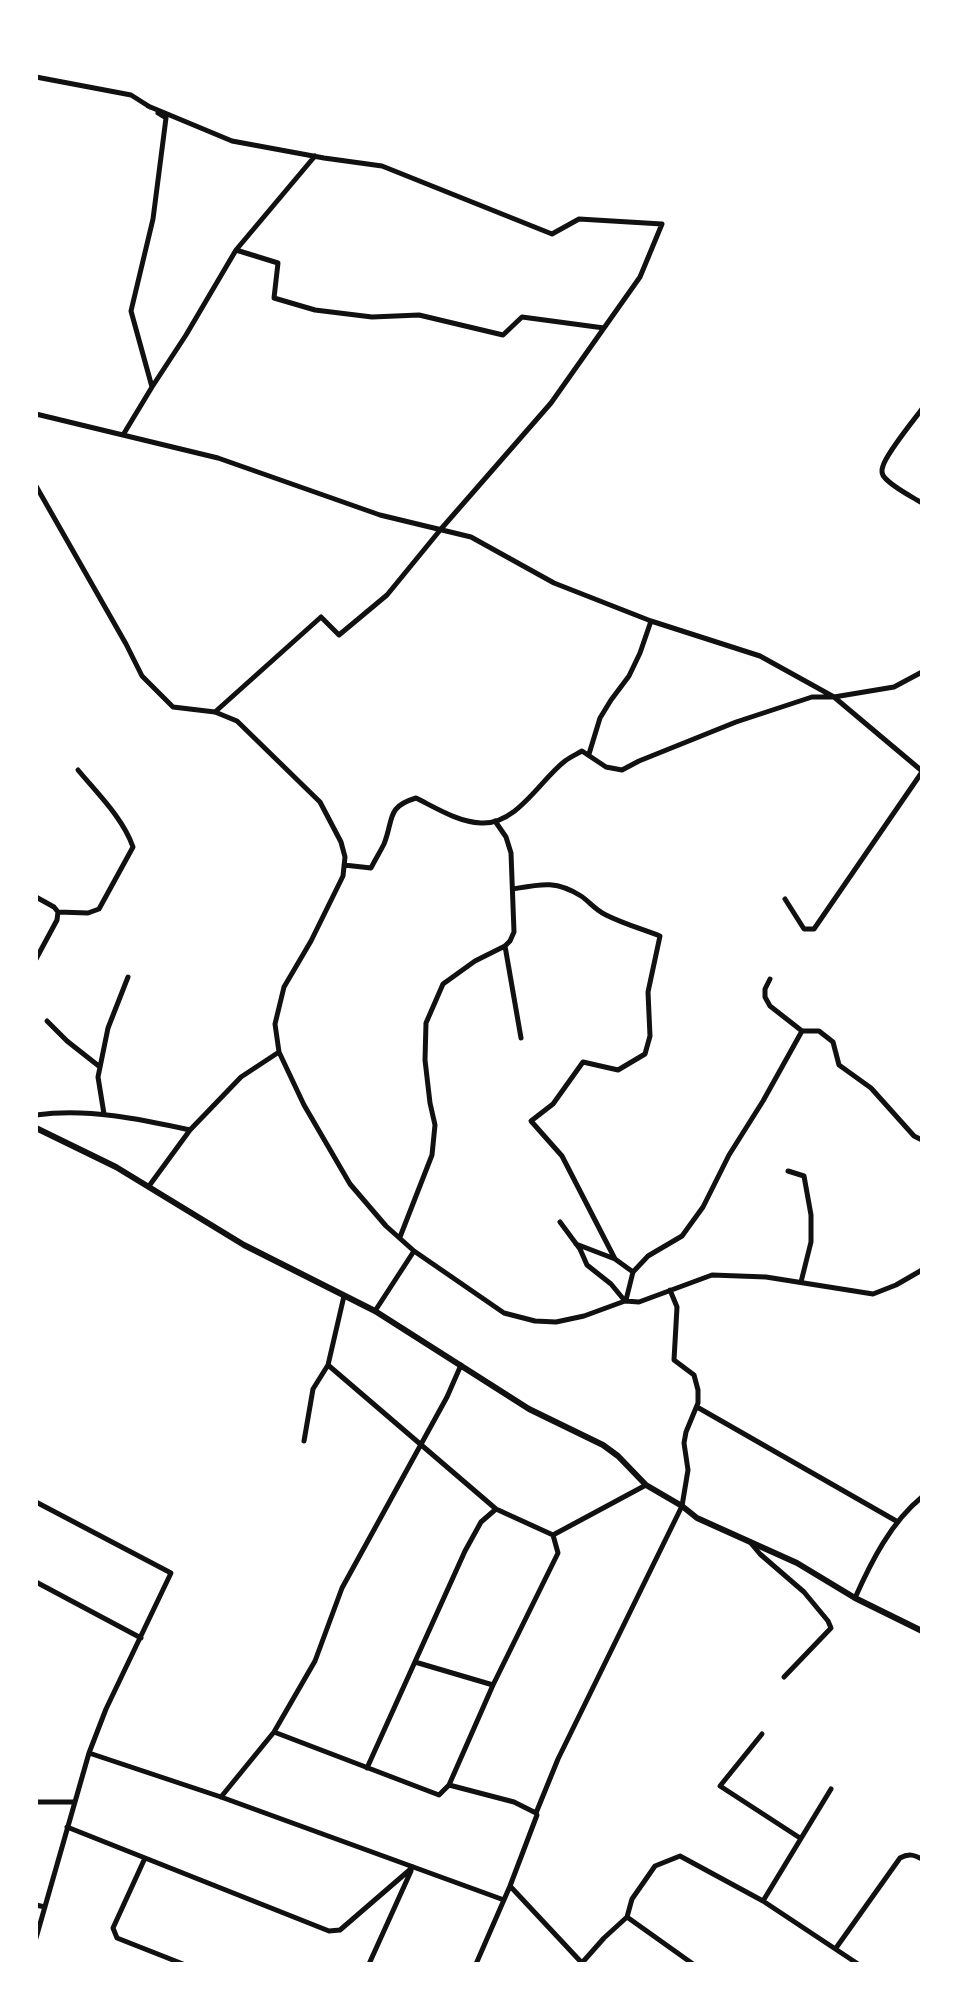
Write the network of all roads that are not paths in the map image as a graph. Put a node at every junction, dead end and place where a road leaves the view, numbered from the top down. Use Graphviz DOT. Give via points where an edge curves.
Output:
graph roads {
  1 [pos="36,77"];
  2 [pos="148,106"];
  3 [pos="315,156"];
  4 [pos="236,250"];
  5 [pos="604,328"];
  6 [pos="152,387"];
  7 [pos="922,409"];
  8 [pos="36,414"];
  9 [pos="123,435"];
  10 [pos="36,486"];
  11 [pos="922,503"];
  12 [pos="441,529"];
  13 [pos="651,621"];
  14 [pos="922,672"];
  15 [pos="834,697"];
  16 [pos="215,712"];
  17 [pos="589,754"];
  18 [pos="78,770"];
  19 [pos="922,772"];
  20 [pos="495,821"];
  21 [pos="344,865"];
  22 [pos="513,889"];
  23 [pos="36,897"];
  24 [pos="785,899"];
  25 [pos="58,912"];
  26 [pos="505,946"];
  27 [pos="36,959"];
  28 [pos="128,977"];
  29 [pos="770,979"];
  30 [pos="47,1021"];
  31 [pos="802,1031"];
  32 [pos="521,1038"];
  33 [pos="279,1052"];
  34 [pos="100,1067"];
  35 [pos="104,1114"];
  36 [pos="36,1115"];
  37 [pos="36,1128"];
  38 [pos="190,1130"];
  39 [pos="922,1140"];
  40 [pos="788,1171"];
  41 [pos="149,1186"];
  42 [pos="560,1222"];
  43 [pos="400,1237"];
  44 [pos="576,1244"];
  45 [pos="414,1251"];
  46 [pos="615,1259"];
  47 [pos="922,1270"];
  48 [pos="633,1272"];
  49 [pos="801,1282"];
  50 [pos="670,1290"];
  51 [pos="344,1296"];
  52 [pos="625,1301"];
  53 [pos="375,1311"];
  54 [pos="328,1365"];
  55 [pos="461,1365"];
  56 [pos="697,1407"];
  57 [pos="304,1441"];
  58 [pos="421,1444"];
  59 [pos="646,1485"];
  60 [pos="922,1497"];
  61 [pos="36,1502"];
  62 [pos="682,1506"];
  63 [pos="496,1509"];
  64 [pos="898,1522"];
  65 [pos="553,1535"];
  66 [pos="749,1541"];
  67 [pos="36,1582"];
  68 [pos="855,1598"];
  69 [pos="922,1631"];
  70 [pos="141,1638"];
  71 [pos="415,1662"];
  72 [pos="784,1677"];
  73 [pos="493,1685"];
  74 [pos="274,1732"];
  75 [pos="762,1734"];
  76 [pos="89,1753"];
  77 [pos="367,1768"];
  78 [pos="449,1785"];
  79 [pos="831,1789"];
  80 [pos="221,1797"];
  81 [pos="36,1802"];
  82 [pos="74,1802"];
  83 [pos="536,1813"];
  84 [pos="67,1827"];
  85 [pos="800,1838"];
  86 [pos="145,1858"];
  87 [pos="922,1859"];
  88 [pos="413,1867"];
  89 [pos="510,1886"];
  90 [pos="504,1900"];
  91 [pos="763,1901"];
  92 [pos="36,1905"];
  93 [pos="45,1907"];
  94 [pos="627,1917"];
  95 [pos="36,1938"];
  96 [pos="836,1948"];
  97 [pos="183,1964"];
  98 [pos="369,1964"];
  99 [pos="476,1964"];
  100 [pos="582,1964"];
  101 [pos="693,1964"];
  102 [pos="858,1964"];
  1 -- 2 [label="street" via="131,95"];
  2 -- 3 [label="street" via="232,141"];
  2 -- 6 [label="street" via="166,118 153,219 131,311"];
  3 -- 4 [label="street"];
  3 -- 5 [label="street" via="382,166 552,234 579,219 662,224 640,277"];
  4 -- 5 [label="street" via="278,263 274,298 315,310 372,317 419,315 503,335 522,317"];
  4 -- 6 [label="street"];
  5 -- 12 [label="street" via="551,403"];
  6 -- 9 [label="street"];
  7 -- 11 [label="street" via="882,472"];
  8 -- 9 [label="street"];
  9 -- 12 [label="street" via="218,458 380,515"];
  10 -- 16 [label="street" via="142,676 173,707"];
  12 -- 13 [label="street" via="471,537 554,583"];
  12 -- 16 [label="street" via="387,595 339,635 321,617"];
  13 -- 15 [label="street" via="760,656"];
  13 -- 17 [label="street" via="629,676 600,718"];
  14 -- 15 [label="street" via="894,687"];
  15 -- 17 [label="street" via="812,697 736,722 622,770 606,767"];
  15 -- 19 [label="street"];
  16 -- 21 [label="street" via="237,721 320,802 341,842"];
  17 -- 20 [label="street" via="582,751 565,761 514,812"];
  18 -- 25 [label="street" via="133,847 99,909"];
  19 -- 24 [label="street" via="814,929 804,929"];
  20 -- 21 [label="street" via="457,818 416,798 402,802 371,868"];
  20 -- 22 [label="street" via="511,853"];
  21 -- 33 [label="street" via="284,987 275,1024"];
  22 -- 26 [label="street" via="514,932"];
  22 -- 46 [label="street" via="560,885 606,915 660,936 648,992 650,1036 645,1054 618,1070 583,1062 553,1104 531,1121 562,1156"];
  23 -- 25 [label="street"];
  25 -- 27 [label="street"];
  26 -- 32 [label="street"];
  26 -- 43 [label="street" via="443,984 426,1023 434,1140"];
  28 -- 34 [label="street"];
  29 -- 31 [label="street" via="765,997 770,1006"];
  30 -- 34 [label="street"];
  31 -- 39 [label="street" via="819,1031 833,1042 839,1065 871,1088"];
  31 -- 48 [label="street" via="703,1207 682,1236 648,1256"];
  33 -- 38 [label="street" via="241,1077"];
  33 -- 43 [label="street" via="350,1184"];
  34 -- 35 [label="street"];
  35 -- 36 [label="street"];
  35 -- 38 [label="street"];
  37 -- 41 [label="street"];
  38 -- 41 [label="street"];
  40 -- 49 [label="street" via="804,1176 811,1215"];
  41 -- 51 [label="street" via="244,1245"];
  42 -- 44 [label="street"];
  43 -- 45 [label="street"];
  44 -- 46 [label="street"];
  44 -- 52 [label="street" via="587,1265"];
  45 -- 52 [label="street" via="504,1313 535,1321 570,1319"];
  45 -- 53 [label="street"];
  46 -- 48 [label="street"];
  47 -- 49 [label="street" via="873,1294"];
  48 -- 52 [label="street"];
  49 -- 50 [label="street" via="712,1275"];
  50 -- 52 [label="street" via="639,1302"];
  50 -- 56 [label="street" via="677,1307 674,1360 694,1375"];
  51 -- 53 [label="street"];
  51 -- 54 [label="street"];
  53 -- 55 [label="street"];
  54 -- 57 [label="street" via="313,1389"];
  54 -- 58 [label="street"];
  55 -- 58 [label="street"];
  55 -- 59 [label="street" via="542,1417 603,1445"];
  56 -- 62 [label="street" via="684,1443 688,1470"];
  56 -- 64 [label="street"];
  58 -- 63 [label="street"];
  58 -- 74 [label="street" via="342,1588 315,1661"];
  59 -- 62 [label="street"];
  59 -- 65 [label="street"];
  60 -- 64 [label="street"];
  61 -- 70 [label="street" via="171,1573"];
  62 -- 66 [label="street"];
  62 -- 83 [label="street"];
  63 -- 65 [label="street"];
  63 -- 71 [label="street" via="481,1522 465,1551"];
  64 -- 68 [label="street"];
  65 -- 73 [label="street" via="558,1553"];
  66 -- 68 [label="street"];
  66 -- 72 [label="street" via="804,1592 831,1628"];
  67 -- 70 [label="street"];
  68 -- 69 [label="street"];
  70 -- 76 [label="street"];
  71 -- 73 [label="street"];
  71 -- 77 [label="street"];
  73 -- 78 [label="street"];
  74 -- 77 [label="street"];
  74 -- 80 [label="street"];
  75 -- 85 [label="street" via="720,1786"];
  76 -- 80 [label="street"];
  76 -- 82 [label="street"];
  77 -- 78 [label="street" via="439,1795"];
  78 -- 83 [label="street"];
  79 -- 85 [label="street"];
  80 -- 88 [label="street"];
  81 -- 82 [label="street"];
  82 -- 84 [label="street"];
  83 -- 89 [label="street"];
  84 -- 86 [label="street"];
  84 -- 93 [label="street"];
  85 -- 91 [label="street"];
  86 -- 88 [label="street" via="329,1931 340,1930"];
  86 -- 97 [label="street" via="113,1928 115,1934"];
  87 -- 96 [label="street" via="907,1854 900,1858"];
  88 -- 90 [label="street"];
  88 -- 98 [label="street"];
  89 -- 90 [label="street"];
  89 -- 100 [label="street"];
  90 -- 99 [label="street"];
  91 -- 94 [label="street" via="680,1856 655,1866 632,1899"];
  91 -- 96 [label="street"];
  92 -- 93 [label="street"];
  93 -- 95 [label="street"];
  94 -- 100 [label="street"];
  94 -- 101 [label="street"];
  96 -- 102 [label="street"];
}
